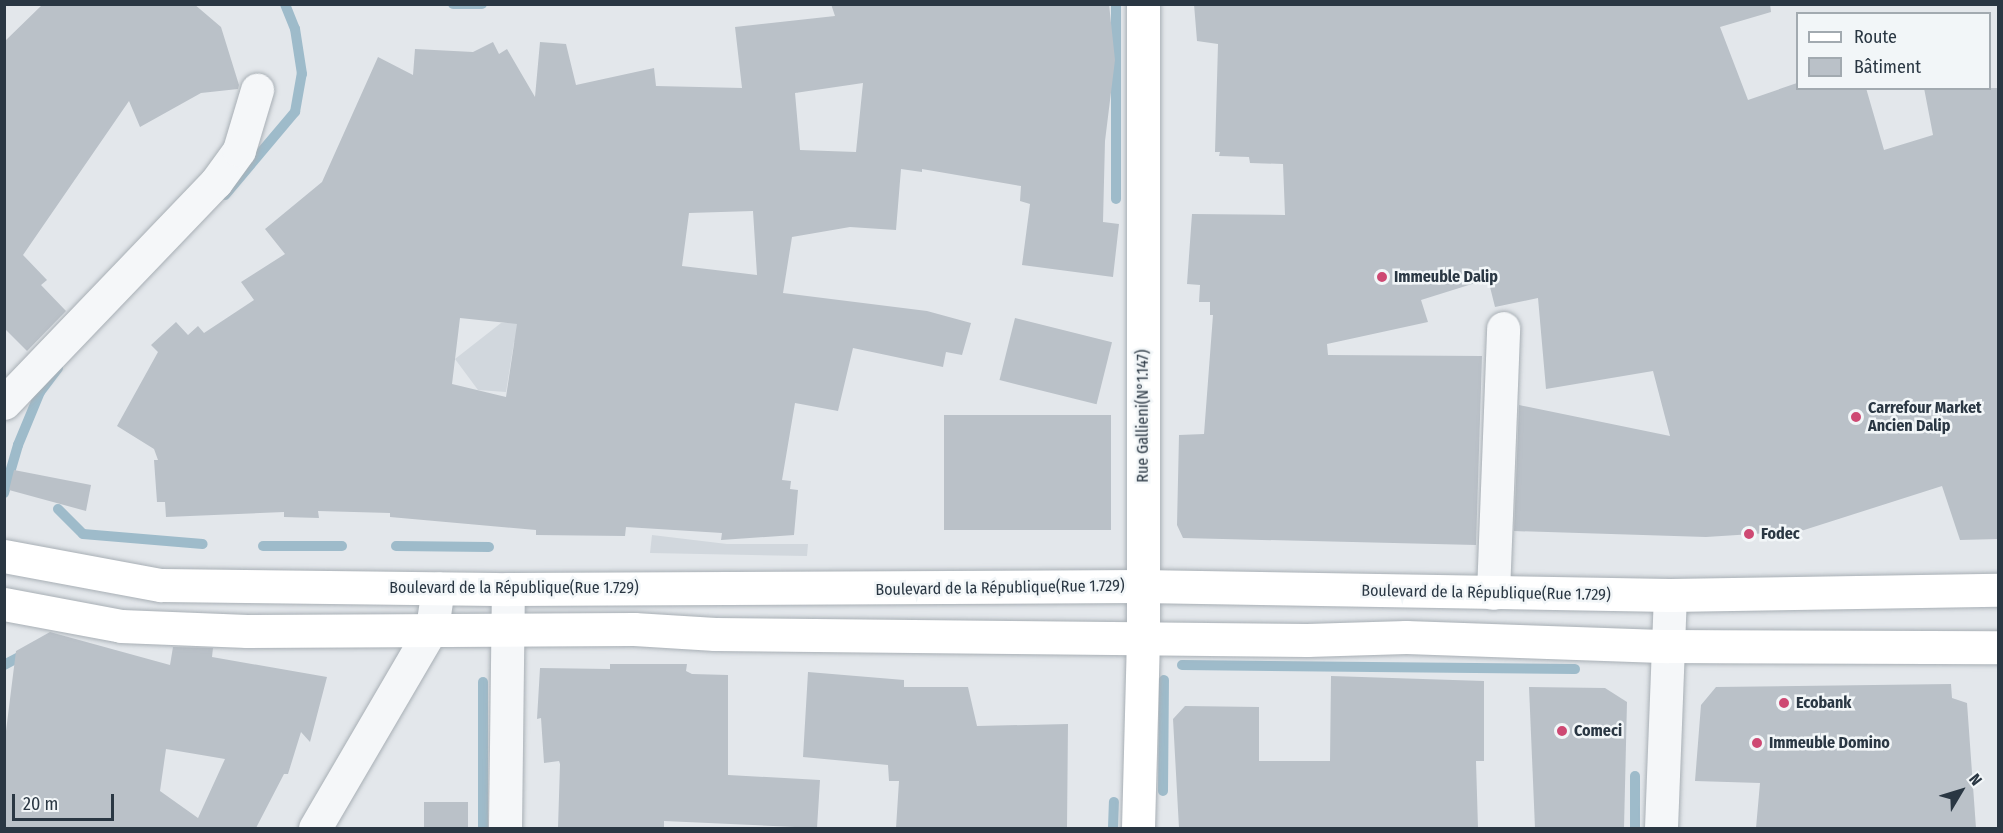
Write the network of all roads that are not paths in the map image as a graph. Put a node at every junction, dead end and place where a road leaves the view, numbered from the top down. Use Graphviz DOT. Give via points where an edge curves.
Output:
graph roads {
  1 [pos="1143,4"];
  2 [pos="257,90"];
  3 [pos="1503,328"];
  4 [pos="4,403"];
  5 [pos="4,556"];
  6 [pos="1141,586"];
  7 [pos="438,588"];
  8 [pos="508,589"];
  9 [pos="1998,590"];
  10 [pos="1493,593"];
  11 [pos="1670,595"];
  12 [pos="4,604"];
  13 [pos="432,628"];
  14 [pos="506,630"];
  15 [pos="1143,637"];
  16 [pos="1668,646"];
  17 [pos="1998,647"];
  18 [pos="315,828"];
  19 [pos="505,828"];
  20 [pos="1138,828"];
  21 [pos="1661,828"];
  1 -- 6 [label="main road, Rue Gallieni(N°1.147)" via="1146,42"];
  2 -- 4 [label="street" via="239,150 216,182"];
  3 -- 10 [label="street"];
  5 -- 7 [label="main road, Boulevard de la République(Rue 1.729)" via="161,585"];
  6 -- 8 [label="main road, Boulevard de la République(Rue 1.729)"];
  6 -- 10 [label="main road, Boulevard de la République(Rue 1.729)"];
  6 -- 15 [label="main road, Rue Gallieni(N°1.147)"];
  7 -- 8 [label="main road, Boulevard de la République(Rue 1.729)"];
  7 -- 13 [label="street"];
  8 -- 14 [label="street"];
  9 -- 11 [label="main road, Boulevard de la République(Rue 1.729)"];
  10 -- 11 [label="main road, Boulevard de la République(Rue 1.729)"];
  11 -- 16 [label="street"];
  12 -- 13 [label="main road" via="121,626 247,631"];
  13 -- 14 [label="main road"];
  13 -- 18 [label="street"];
  14 -- 15 [label="main road"];
  14 -- 19 [label="street"];
  15 -- 16 [label="main road" via="1406,637"];
  15 -- 20 [label="main road, Rue Gallieni(N°1.147)"];
  16 -- 17 [label="main road"];
  16 -- 21 [label="street"];
}
